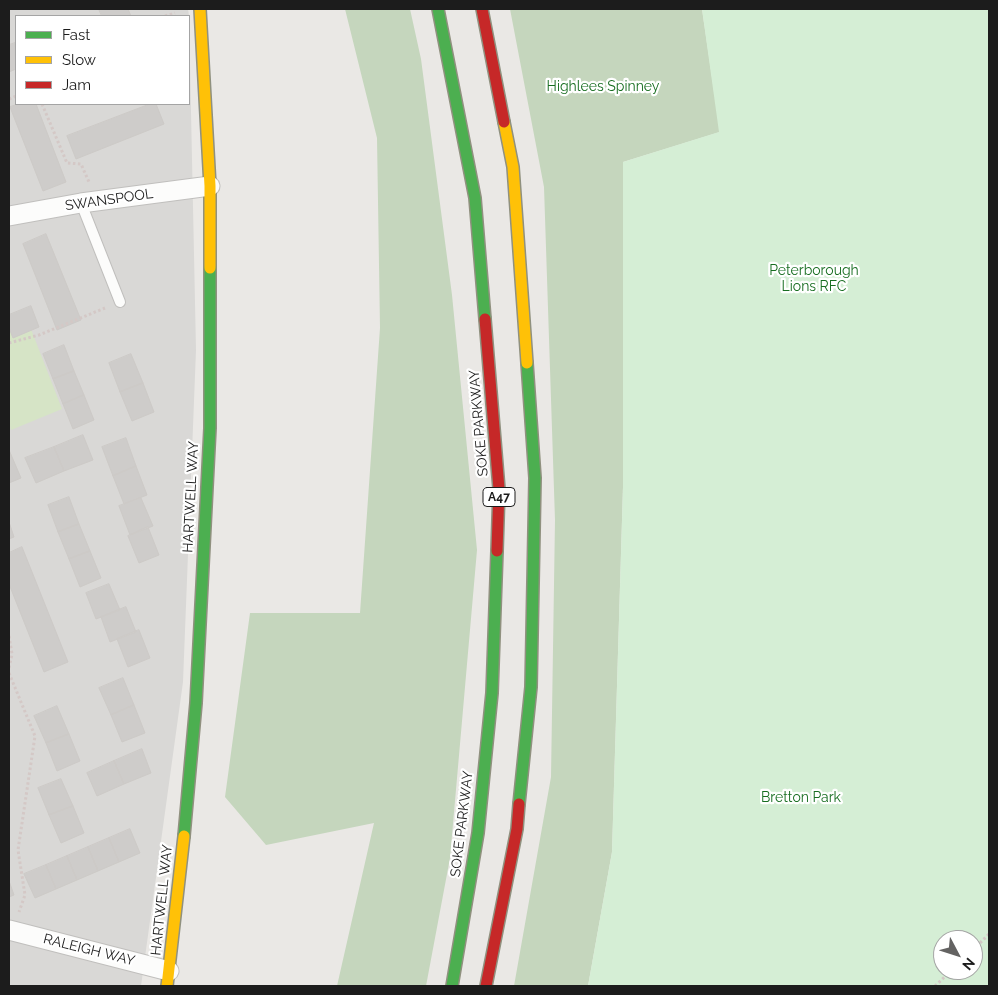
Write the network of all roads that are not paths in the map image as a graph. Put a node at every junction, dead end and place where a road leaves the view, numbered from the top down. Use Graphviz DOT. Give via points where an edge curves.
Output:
graph roads {
  1 [pos="200,9"];
  2 [pos="438,9"];
  3 [pos="482,9"];
  4 [pos="210,186"];
  5 [pos="89,202"];
  6 [pos="9,216"];
  7 [pos="120,302"];
  8 [pos="12,924"];
  9 [pos="168,979"];
  10 [pos="452,986"];
  11 [pos="486,986"];
  1 -- 4 [label="main road, HARTWELL WAY"];
  2 -- 10 [label="main road, SOKE PARKWAY / A47" via="475,198 499,489 492,693 478,833"];
  3 -- 11 [label="main road, A47" via="513,167 535,478 530,696 517,829"];
  4 -- 5 [label="street, SWANSPOOL"];
  4 -- 9 [label="main road, HARTWELL WAY" via="210,428 196,703"];
  5 -- 6 [label="street, SWANSPOOL"];
  5 -- 7 [label="lane"];
  8 -- 9 [label="street, RALEIGH WAY"];
}
